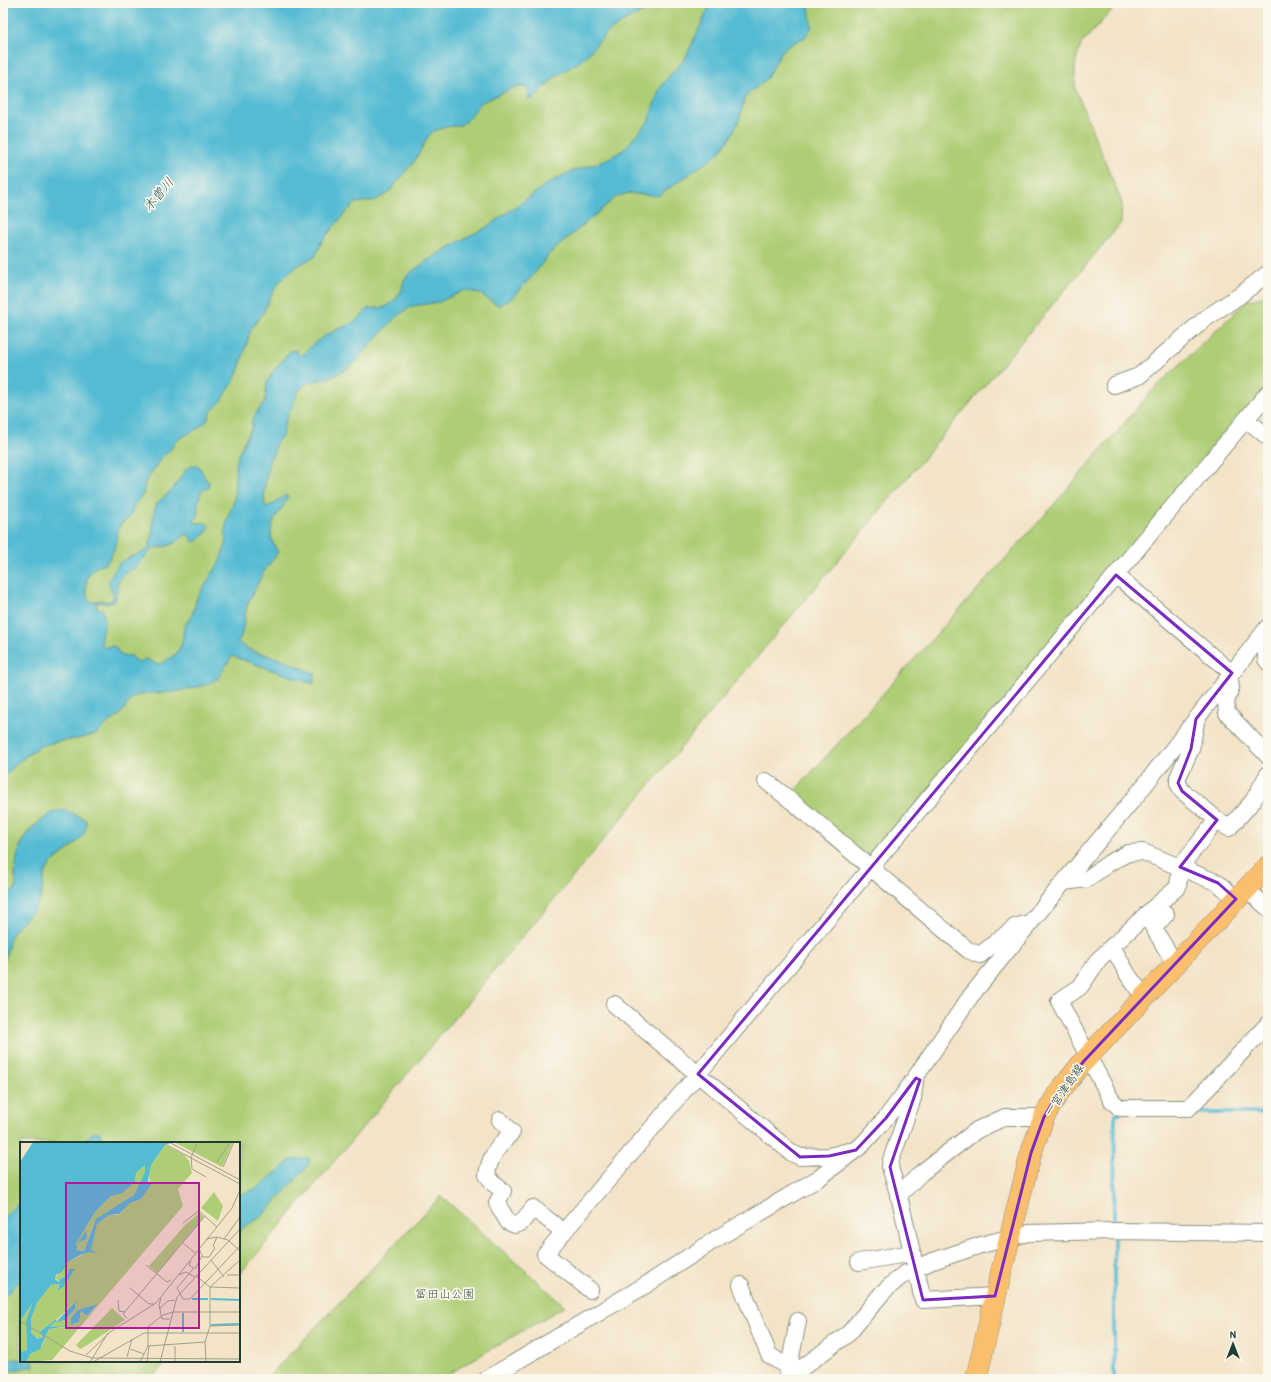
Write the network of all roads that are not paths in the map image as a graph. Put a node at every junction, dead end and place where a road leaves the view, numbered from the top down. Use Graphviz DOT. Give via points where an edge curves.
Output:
graph roads {
  1 [pos="1268,275"];
  2 [pos="1114,385"];
  3 [pos="1268,392"];
  4 [pos="1246,419"];
  5 [pos="1268,437"];
  6 [pos="1116,575"];
  7 [pos="1267,628"];
  8 [pos="1268,662"];
  9 [pos="1231,675"];
  10 [pos="1196,719"];
  11 [pos="1268,756"];
  12 [pos="1268,774"];
  13 [pos="766,781"];
  14 [pos="1217,820"];
  15 [pos="1268,866"];
  16 [pos="1180,867"];
  17 [pos="870,868"];
  18 [pos="1064,882"];
  19 [pos="1241,894"];
  20 [pos="1268,908"];
  21 [pos="1166,914"];
  22 [pos="1150,921"];
  23 [pos="1031,922"];
  24 [pos="1112,946"];
  25 [pos="1175,964"];
  26 [pos="1144,997"];
  27 [pos="614,1004"];
  28 [pos="1268,1024"];
  29 [pos="1088,1056"];
  30 [pos="698,1074"];
  31 [pos="915,1078"];
  32 [pos="1044,1118"];
  33 [pos="500,1120"];
  34 [pos="856,1150"];
  35 [pos="898,1196"];
  36 [pos="564,1232"];
  37 [pos="1268,1233"];
  38 [pos="1010,1237"];
  39 [pos="912,1253"];
  40 [pos="863,1257"];
  41 [pos="915,1268"];
  42 [pos="741,1285"];
  43 [pos="590,1290"];
  44 [pos="995,1296"];
  45 [pos="798,1321"];
  46 [pos="788,1375"];
  47 [pos="487,1379"];
  48 [pos="976,1379"];
  1 -- 2 [label="street" via="1206,318 1139,376"];
  3 -- 4 [label="street"];
  4 -- 5 [label="street"];
  4 -- 6 [label="street"];
  6 -- 9 [label="street"];
  6 -- 17 [label="street"];
  7 -- 8 [label="street"];
  7 -- 9 [label="street"];
  9 -- 10 [label="street"];
  9 -- 11 [label="street" via="1226,713"];
  10 -- 14 [label="street" via="1191,749 1178,776 1178,784 1182,791"];
  10 -- 18 [label="street"];
  12 -- 14 [label="street" via="1253,801 1229,828"];
  13 -- 17 [label="street"];
  14 -- 16 [label="street"];
  15 -- 19 [label="main road, 一宮津島線"];
  16 -- 18 [label="street" via="1143,852 1128,852 1109,862 1087,879"];
  16 -- 19 [label="street"];
  16 -- 22 [label="street" via="1178,887"];
  17 -- 23 [label="street" via="968,950 980,954 1015,927"];
  17 -- 30 [label="street"];
  18 -- 23 [label="street"];
  19 -- 20 [label="street"];
  19 -- 25 [label="main road, 一宮津島線"];
  21 -- 22 [label="street"];
  22 -- 24 [label="street"];
  22 -- 25 [label="street"];
  23 -- 31 [label="street" via="970,997"];
  24 -- 26 [label="street"];
  24 -- 29 [label="street" via="1099,959 1080,987 1059,1002"];
  25 -- 26 [label="main road, 一宮津島線"];
  26 -- 29 [label="main road, 一宮津島線"];
  27 -- 30 [label="street"];
  28 -- 29 [label="street" via="1189,1108 1120,1108 1112,1101"];
  29 -- 32 [label="main road, 一宮津島線" via="1059,1092"];
  30 -- 34 [label="street" via="800,1157 829,1156"];
  30 -- 36 [label="street"];
  31 -- 34 [label="street" via="886,1118"];
  31 -- 35 [label="street" via="913,1098 891,1160 890,1167"];
  32 -- 35 [label="street" via="1006,1116 977,1130 921,1172"];
  32 -- 38 [label="main road, 一宮津島線" via="1031,1154"];
  33 -- 36 [label="street" via="512,1132 489,1162 487,1175 503,1191 497,1203 508,1222 515,1225 521,1223 533,1208"];
  34 -- 47 [label="street" via="819,1178"];
  35 -- 39 [label="street"];
  36 -- 43 [label="street" via="546,1254"];
  37 -- 38 [label="street" via="1105,1231 1028,1233"];
  38 -- 41 [label="street"];
  38 -- 44 [label="main road, 一宮津島線"];
  39 -- 40 [label="street"];
  39 -- 41 [label="street"];
  41 -- 44 [label="street" via="923,1300"];
  41 -- 46 [label="street" via="883,1292 849,1333"];
  42 -- 46 [label="street" via="769,1355"];
  44 -- 48 [label="main road, 一宮津島線"];
  45 -- 46 [label="street"];
}
